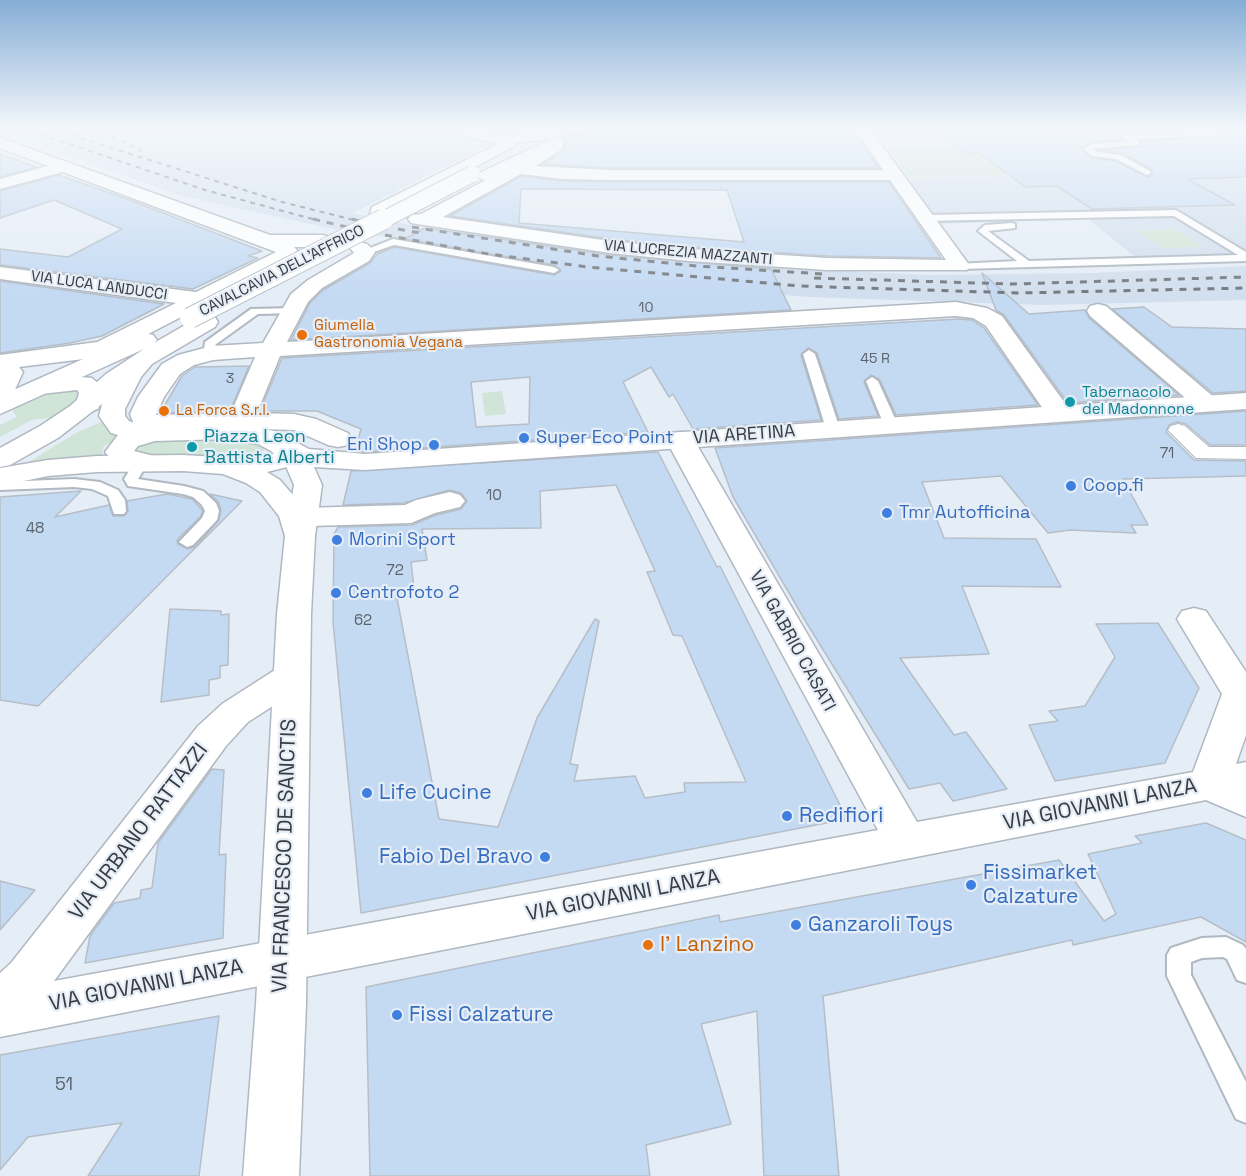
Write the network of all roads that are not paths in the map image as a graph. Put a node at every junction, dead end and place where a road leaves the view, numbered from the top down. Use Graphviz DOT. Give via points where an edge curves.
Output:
graph roads {
  1 [pos="110,183"];
  2 [pos="433,183"];
  3 [pos="462,183"];
  4 [pos="494,183"];
  5 [pos="901,183"];
  6 [pos="379,213"];
  7 [pos="926,218"];
  8 [pos="1030,225"];
  9 [pos="267,241"];
  10 [pos="323,241"];
  11 [pos="363,250"];
  12 [pos="1246,257"];
  13 [pos="1028,265"];
  14 [pos="960,266"];
  15 [pos="554,270"];
  16 [pos="0,273"];
  17 [pos="293,311"];
  18 [pos="1098,311"];
  19 [pos="198,313"];
  20 [pos="100,350"];
  21 [pos="143,350"];
  22 [pos="272,350"];
  23 [pos="221,352"];
  24 [pos="809,354"];
  25 [pos="0,363"];
  26 [pos="872,381"];
  27 [pos="41,387"];
  28 [pos="0,394"];
  29 [pos="1246,401"];
  30 [pos="89,404"];
  31 [pos="1206,404"];
  32 [pos="0,406"];
  33 [pos="1059,413"];
  34 [pos="891,425"];
  35 [pos="246,427"];
  36 [pos="833,429"];
  37 [pos="1178,430"];
  38 [pos="149,434"];
  39 [pos="338,439"];
  40 [pos="680,440"];
  41 [pos="289,453"];
  42 [pos="1246,453"];
  43 [pos="0,459"];
  44 [pos="144,463"];
  45 [pos="229,467"];
  46 [pos="0,477"];
  47 [pos="0,486"];
  48 [pos="450,501"];
  49 [pos="119,511"];
  50 [pos="301,527"];
  51 [pos="187,542"];
  52 [pos="1194,619"];
  53 [pos="291,677"];
  54 [pos="1244,695"];
  55 [pos="1234,788"];
  56 [pos="906,841"];
  57 [pos="282,960"];
  58 [pos="1246,972"];
  59 [pos="0,1000"];
  60 [pos="0,1014"];
  61 [pos="1246,1110"];
  62 [pos="271,1176"];
  1 -- 9 [label="street"];
  2 -- 6 [label="street"];
  3 -- 19 [label="street, CAVALCAVIA DELL'AFFRICO"];
  4 -- 14 [label="street, VIA LUCREZIA MAZZANTI" via="420,220 690,255 827,264"];
  5 -- 7 [label="street"];
  7 -- 12 [label="lane" via="1176,213"];
  7 -- 14 [label="street"];
  8 -- 13 [label="lane" via="991,227 984,231"];
  9 -- 10 [label="street"];
  9 -- 19 [label="street" via="284,248 286,254"];
  11 -- 15 [label="lane" via="393,242"];
  11 -- 17 [label="street" via="362,257 306,290"];
  12 -- 13 [label="lane"];
  13 -- 14 [label="lane"];
  16 -- 19 [label="street, VIA LUCA LANDUCCI"];
  17 -- 22 [label="street"];
  17 -- 23 [label="lane" via="255,311 209,344 210,349"];
  18 -- 31 [label="street"];
  19 -- 20 [label="street"];
  19 -- 21 [label="street"];
  20 -- 21 [label="street"];
  20 -- 25 [label="street"];
  21 -- 27 [label="street"];
  21 -- 30 [label="street"];
  21 -- 38 [label="street" via="116,399 112,416 127,431"];
  22 -- 23 [label="street"];
  22 -- 33 [label="street" via="944,309 979,312 994,321"];
  22 -- 35 [label="street" via="264,363"];
  23 -- 35 [label="street" via="186,360 171,369 151,397 143,418 156,423"];
  24 -- 36 [label="lane"];
  25 -- 28 [label="street" via="11,372"];
  26 -- 34 [label="lane"];
  27 -- 30 [label="street" via="83,383 92,391"];
  27 -- 32 [label="street"];
  29 -- 31 [label="street, VIA ARETINA"];
  30 -- 43 [label="street"];
  31 -- 33 [label="street, VIA ARETINA"];
  33 -- 34 [label="street, VIA ARETINA"];
  34 -- 36 [label="street, VIA ARETINA"];
  35 -- 38 [label="street"];
  35 -- 39 [label="street" via="294,422"];
  35 -- 41 [label="street"];
  36 -- 40 [label="street, VIA ARETINA"];
  37 -- 42 [label="street" via="1204,453"];
  38 -- 44 [label="street" via="128,440 119,452 126,459"];
  40 -- 41 [label="street, VIA ARETINA" via="365,462 322,460"];
  40 -- 56 [label="street, VIA GABRIO CASATI"];
  41 -- 45 [label="street" via="262,465"];
  41 -- 50 [label="street" via="303,468 308,485"];
  44 -- 45 [label="street"];
  44 -- 46 [label="street" via="65,466"];
  44 -- 51 [label="lane" via="134,472 133,483 183,490 210,503 209,520"];
  45 -- 50 [label="street" via="270,486"];
  47 -- 49 [label="lane" via="95,485 113,493"];
  48 -- 50 [label="street" via="411,513"];
  50 -- 53 [label="street, VIA FRANCESCO DE SANCTIS"];
  52 -- 54 [label="street"];
  53 -- 57 [label="street, VIA FRANCESCO DE SANCTIS"];
  53 -- 59 [label="street, VIA URBANO RATTAZZI" via="235,713 213,736 28,978"];
  54 -- 55 [label="street"];
  55 -- 56 [label="street, VIA GIOVANNI LANZA"];
  56 -- 57 [label="street, VIA GIOVANNI LANZA"];
  57 -- 60 [label="street, VIA GIOVANNI LANZA"];
  57 -- 62 [label="street, VIA FRANCESCO DE SANCTIS"];
  58 -- 61 [label="lane" via="1235,951 1226,947 1202,948 1179,955 1179,976"];
}
